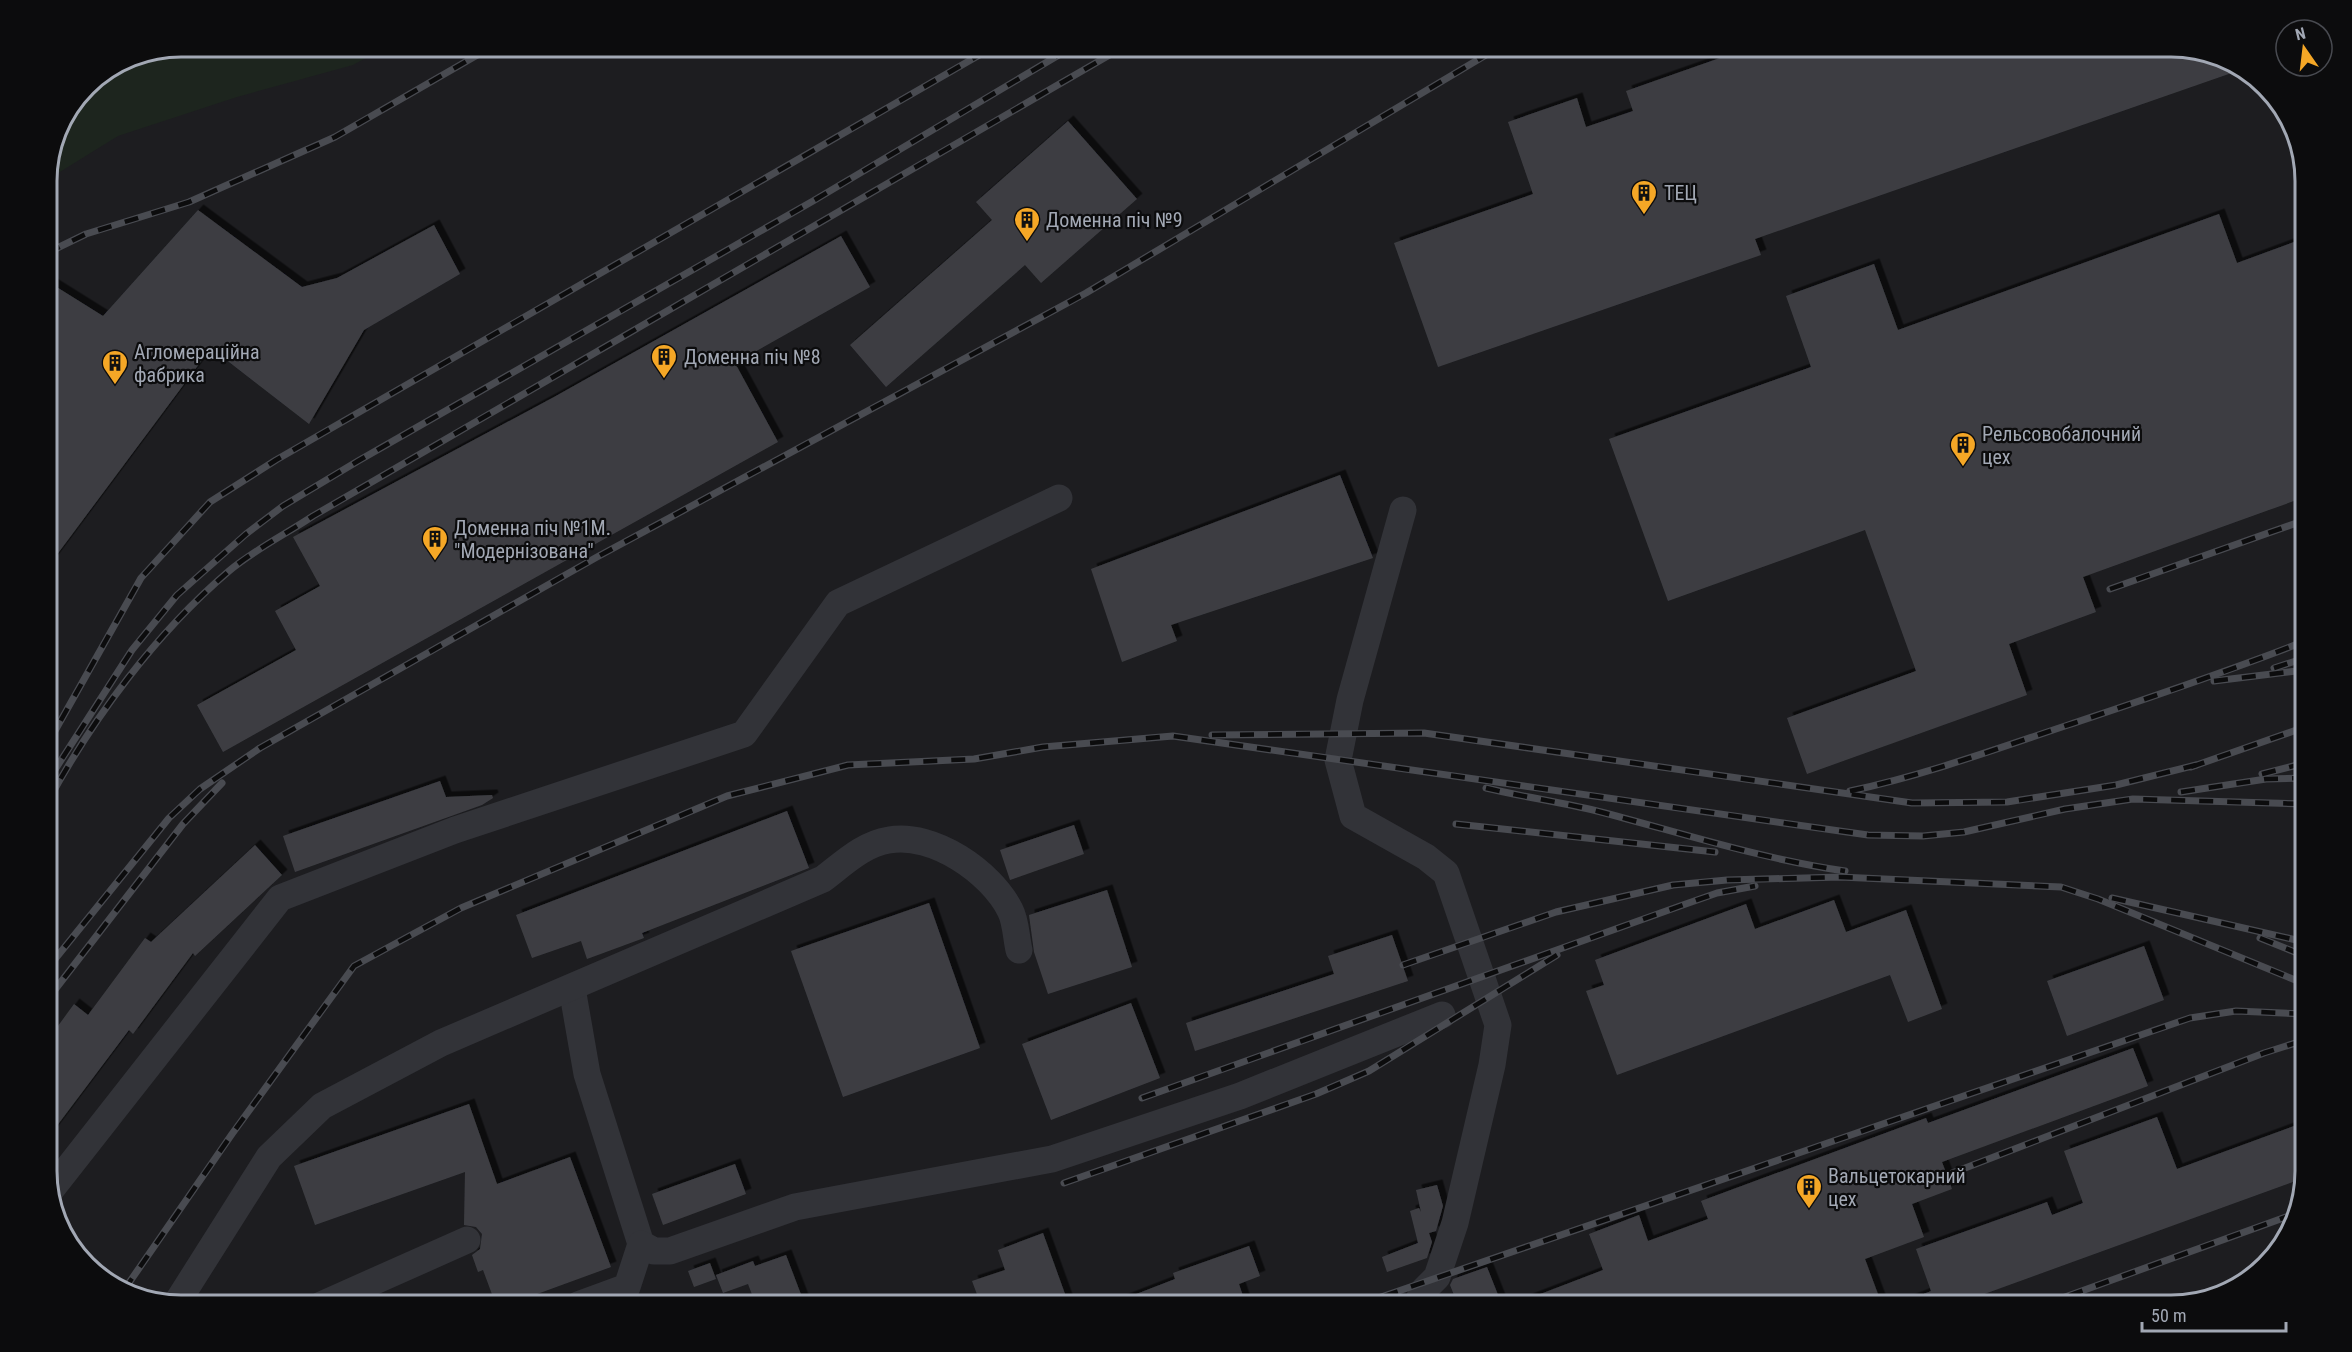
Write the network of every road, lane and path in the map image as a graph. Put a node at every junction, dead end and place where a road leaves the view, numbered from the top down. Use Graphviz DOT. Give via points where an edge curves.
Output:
graph roads {
  1 [pos="1059,498"];
  2 [pos="1402,510"];
  3 [pos="1019,950"];
  4 [pos="572,988"];
  5 [pos="1442,1015"];
  6 [pos="57,1182"];
  7 [pos="467,1240"];
  8 [pos="641,1244"];
  9 [pos="182,1295"];
  10 [pos="343,1295"];
  11 [pos="605,1295"];
  12 [pos="1421,1295"];
  1 -- 6 [label="lane" via="838,603 744,734 455,830 280,898"];
  2 -- 12 [label="lane" via="1350,700 1338,760 1353,816 1426,857 1446,873 1498,1025 1455,1223 1437,1277"];
  3 -- 4 [label="lane" via="1011,911 992,881 944,849 921,840 890,840 864,848 823,879"];
  4 -- 8 [label="lane" via="587,1074"];
  4 -- 9 [label="lane" via="441,1043 322,1106 269,1157"];
  5 -- 8 [label="lane" via="1240,1096 1052,1159 795,1207 670,1251 654,1251"];
  7 -- 10 [label="lane"];
  8 -- 11 [label="lane" via="627,1287"];
}
